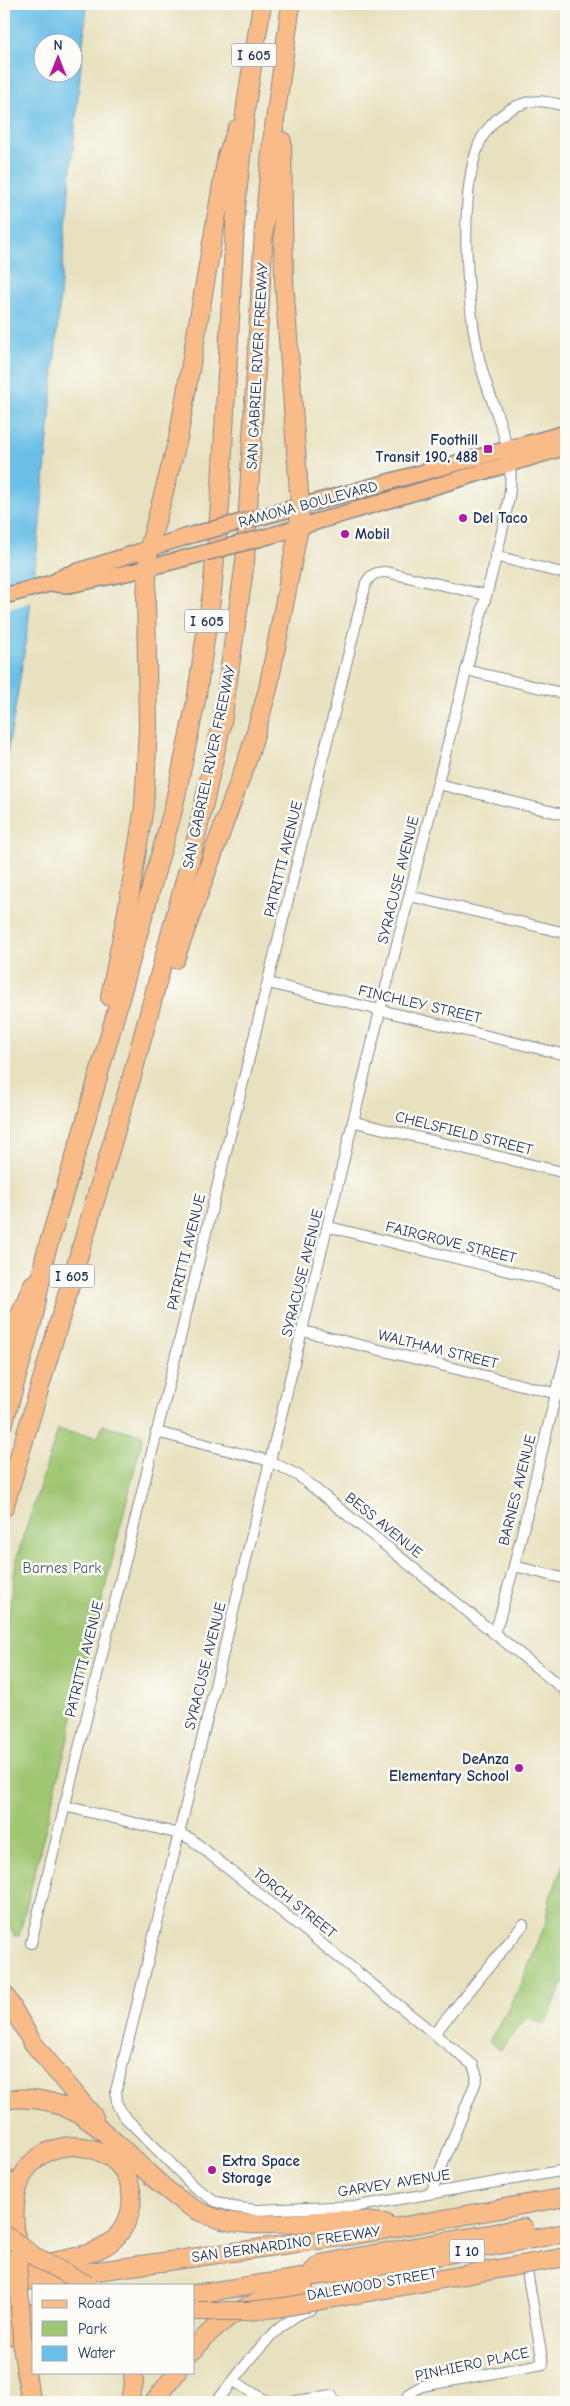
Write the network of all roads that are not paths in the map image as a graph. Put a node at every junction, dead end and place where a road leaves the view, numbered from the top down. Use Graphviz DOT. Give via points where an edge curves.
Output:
graph roads {
  1 [pos="262,4"];
  2 [pos="291,4"];
  3 [pos="281,66"];
  4 [pos="246,106"];
  5 [pos="566,106"];
  6 [pos="566,433"];
  7 [pos="566,447"];
  8 [pos="510,455"];
  9 [pos="300,506"];
  10 [pos="299,527"];
  11 [pos="149,548"];
  12 [pos="495,556"];
  13 [pos="147,569"];
  14 [pos="566,574"];
  15 [pos="52,583"];
  16 [pos="486,595"];
  17 [pos="4,596"];
  18 [pos="466,670"];
  19 [pos="566,694"];
  20 [pos="438,784"];
  21 [pos="566,815"];
  22 [pos="410,896"];
  23 [pos="566,933"];
  24 [pos="268,983"];
  25 [pos="381,1010"];
  26 [pos="566,1055"];
  27 [pos="132,1076"];
  28 [pos="355,1122"];
  29 [pos="85,1123"];
  30 [pos="566,1173"];
  31 [pos="329,1227"];
  32 [pos="45,1256"];
  33 [pos="566,1285"];
  34 [pos="303,1330"];
  35 [pos="566,1353"];
  36 [pos="4,1371"];
  37 [pos="561,1395"];
  38 [pos="4,1422"];
  39 [pos="156,1432"];
  40 [pos="270,1461"];
  41 [pos="12,1476"];
  42 [pos="4,1508"];
  43 [pos="4,1522"];
  44 [pos="514,1566"];
  45 [pos="566,1579"];
  46 [pos="493,1633"];
  47 [pos="566,1692"];
  48 [pos="64,1806"];
  49 [pos="180,1834"];
  50 [pos="523,1925"];
  51 [pos="31,1943"];
  52 [pos="4,1993"];
  53 [pos="435,2033"];
  54 [pos="4,2100"];
  55 [pos="117,2104"];
  56 [pos="113,2139"];
  57 [pos="566,2170"];
  58 [pos="4,2176"];
  59 [pos="431,2193"];
  60 [pos="566,2197"];
  61 [pos="566,2209"];
  62 [pos="566,2221"];
  63 [pos="408,2226"];
  64 [pos="566,2233"];
  65 [pos="4,2234"];
  66 [pos="313,2240"];
  67 [pos="17,2257"];
  68 [pos="566,2257"];
  69 [pos="566,2264"];
  70 [pos="368,2268"];
  71 [pos="4,2270"];
  72 [pos="527,2271"];
  73 [pos="306,2278"];
  74 [pos="4,2284"];
  75 [pos="86,2284"];
  76 [pos="195,2294"];
  77 [pos="195,2311"];
  78 [pos="32,2313"];
  79 [pos="4,2317"];
  80 [pos="32,2332"];
  81 [pos="4,2336"];
  82 [pos="195,2349"];
  83 [pos="23,2353"];
  84 [pos="133,2374"];
  85 [pos="175,2374"];
  86 [pos="234,2381"];
  87 [pos="408,2394"];
  88 [pos="332,2396"];
  89 [pos="21,2402"];
  90 [pos="33,2402"];
  91 [pos="129,2402"];
  92 [pos="154,2402"];
  93 [pos="216,2402"];
  94 [pos="273,2402"];
  95 [pos="287,2402"];
  1 -- 4 [label="highway, SAN GABRIEL RIVER FREEWAY / I 605"];
  2 -- 3 [label="highway, SAN GABRIEL RIVER FREEWAY / I 605"];
  3 -- 9 [label="highway" via="284,281"];
  3 -- 27 [label="highway, SAN GABRIEL RIVER FREEWAY / I 605" via="264,229 251,482 235,641 222,722 196,839"];
  4 -- 11 [label="highway" via="227,156 178,439"];
  4 -- 29 [label="highway, SAN GABRIEL RIVER FREEWAY / I 605" via="234,234 220,505 212,592 196,701 173,810"];
  5 -- 8 [label="street" via="542,101 528,102 507,110 487,129 473,165 467,252 471,311 479,359"];
  6 -- 8 [label="main road, RAMONA BOULEVARD"];
  7 -- 8 [label="main road, RAMONA BOULEVARD"];
  8 -- 9 [label="main road, RAMONA BOULEVARD"];
  8 -- 10 [label="main road, RAMONA BOULEVARD" via="435,488"];
  8 -- 12 [label="street, SYRACUSE AVENUE" via="510,496"];
  9 -- 10 [label="highway"];
  9 -- 11 [label="main road, RAMONA BOULEVARD, bridge"];
  10 -- 13 [label="main road, RAMONA BOULEVARD, bridge"];
  10 -- 27 [label="highway" via="268,689 250,752"];
  11 -- 13 [label="highway"];
  11 -- 15 [label="main road, RAMONA BOULEVARD" via="66,575"];
  12 -- 14 [label="street"];
  12 -- 16 [label="street, SYRACUSE AVENUE"];
  13 -- 15 [label="main road, RAMONA BOULEVARD" via="69,585"];
  13 -- 29 [label="highway" via="148,717 144,807"];
  15 -- 17 [label="main road, RAMONA BOULEVARD"];
  16 -- 18 [label="street, SYRACUSE AVENUE"];
  16 -- 24 [label="street, PATRITTI AVENUE" via="399,574 376,572 369,577"];
  18 -- 19 [label="street"];
  18 -- 20 [label="street, SYRACUSE AVENUE"];
  20 -- 21 [label="street"];
  20 -- 22 [label="street, SYRACUSE AVENUE"];
  22 -- 23 [label="street"];
  22 -- 25 [label="street, SYRACUSE AVENUE"];
  24 -- 25 [label="street, FINCHLEY STREET"];
  24 -- 39 [label="street, PATRITTI AVENUE"];
  25 -- 26 [label="street, FINCHLEY STREET"];
  25 -- 28 [label="street, SYRACUSE AVENUE"];
  27 -- 41 [label="highway, SAN GABRIEL RIVER FREEWAY / I 605"];
  28 -- 30 [label="street, CHELSFIELD STREET"];
  28 -- 31 [label="street, SYRACUSE AVENUE"];
  29 -- 32 [label="highway, SAN GABRIEL RIVER FREEWAY / I 605"];
  31 -- 33 [label="street, FAIRGROVE STREET"];
  31 -- 34 [label="street, SYRACUSE AVENUE"];
  32 -- 36 [label="highway" via="20,1312"];
  32 -- 38 [label="highway, SAN GABRIEL RIVER FREEWAY / I 605" via="34,1316"];
  34 -- 37 [label="street, WALTHAM STREET"];
  34 -- 40 [label="street, SYRACUSE AVENUE"];
  35 -- 37 [label="street, BARNES AVENUE"];
  37 -- 44 [label="street, BARNES AVENUE"];
  39 -- 40 [label="street, BESS AVENUE"];
  39 -- 48 [label="street, PATRITTI AVENUE"];
  40 -- 46 [label="street, BESS AVENUE" via="299,1476"];
  40 -- 49 [label="street, SYRACUSE AVENUE"];
  41 -- 42 [label="highway, SAN GABRIEL RIVER FREEWAY / I 605"];
  41 -- 43 [label="highway"];
  44 -- 45 [label="street"];
  44 -- 46 [label="street, BARNES AVENUE"];
  46 -- 47 [label="street, BESS AVENUE"];
  48 -- 49 [label="street, TORCH STREET"];
  48 -- 51 [label="street, PATRITTI AVENUE"];
  49 -- 53 [label="street, TORCH STREET" via="191,1839"];
  49 -- 55 [label="street, SYRACUSE AVENUE" via="116,2091"];
  50 -- 53 [label="street"];
  52 -- 56 [label="highway" via="45,2061"];
  53 -- 59 [label="street, TORCH STREET" via="473,2065 477,2077"];
  54 -- 56 [label="highway" via="39,2099 65,2106"];
  55 -- 59 [label="street, GARVEY AVENUE" via="194,2187 233,2207 256,2210 359,2206"];
  56 -- 63 [label="highway" via="182,2201 226,2222 261,2224 349,2220"];
  57 -- 59 [label="street, GARVEY AVENUE"];
  58 -- 67 [label="highway"];
  60 -- 63 [label="highway, SAN BERNARDINO FREEWAY / I 10"];
  61 -- 66 [label="highway" via="344,2247"];
  62 -- 73 [label="highway" via="321,2264"];
  63 -- 66 [label="highway, SAN BERNARDINO FREEWAY / I 10"];
  64 -- 70 [label="highway, I 10"];
  65 -- 75 [label="highway, bridge" via="38,2259"];
  66 -- 74 [label="highway, SAN BERNARDINO FREEWAY / I 10"];
  67 -- 71 [label="highway" via="17,2192 23,2173 34,2160 57,2148 76,2145 96,2150 119,2167 129,2184 131,2203 126,2222 112,2242 92,2252"];
  67 -- 83 [label="highway, bridge"];
  68 -- 77 [label="highway, bridge" via="284,2307 240,2312"];
  69 -- 72 [label="street, DALEWOOD STREET"];
  70 -- 73 [label="highway, I 10"];
  70 -- 82 [label="highway" via="323,2286 260,2300 239,2309 210,2330"];
  72 -- 86 [label="street, DALEWOOD STREET" via="302,2312 279,2326"];
  72 -- 87 [label="street, PINHIERO PLACE" via="542,2364 422,2386"];
  73 -- 76 [label="highway, I 10"];
  78 -- 79 [label="highway"];
  80 -- 81 [label="highway"];
  83 -- 89 [label="highway"];
  83 -- 90 [label="highway" via="28,2391"];
  84 -- 91 [label="highway"];
  85 -- 92 [label="highway"];
  86 -- 93 [label="street, DALEWOOD STREET"];
  86 -- 94 [label="street" via="264,2400"];
  88 -- 95 [label="street"];
}
